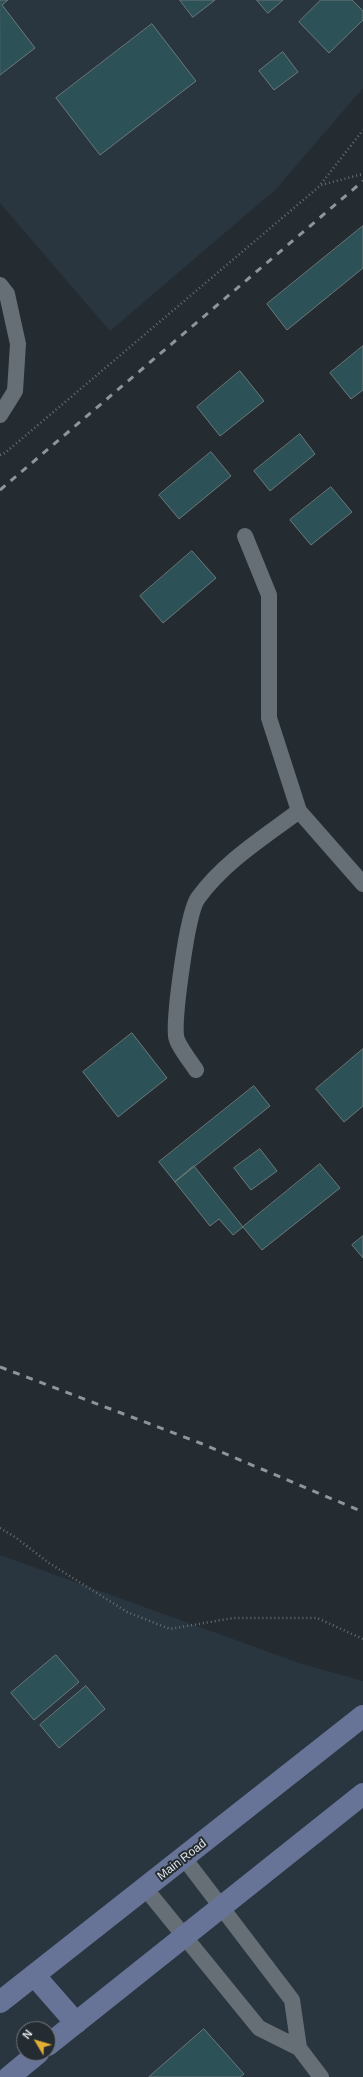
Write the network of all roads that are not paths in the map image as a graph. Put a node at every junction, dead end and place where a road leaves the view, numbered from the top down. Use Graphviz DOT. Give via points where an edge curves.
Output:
graph roads {
  1 [pos="0,285"];
  2 [pos="0,416"];
  3 [pos="244,536"];
  4 [pos="299,811"];
  5 [pos="363,884"];
  6 [pos="196,1070"];
  7 [pos="363,1716"];
  8 [pos="363,1794"];
  9 [pos="184,1858"];
  10 [pos="144,1888"];
  11 [pos="221,1906"];
  12 [pos="183,1936"];
  13 [pos="34,1975"];
  14 [pos="0,2002"];
  15 [pos="76,2023"];
  16 [pos="56,2039"];
  17 [pos="299,2048"];
  18 [pos="28,2061"];
  19 [pos="8,2077"];
  20 [pos="321,2077"];
  1 -- 2 [label="lane" via="7,294 18,344 15,392"];
  3 -- 4 [label="lane" via="269,595 269,718"];
  4 -- 5 [label="lane"];
  4 -- 6 [label="lane" via="226,866 197,899 189,927 177,1004 176,1038"];
  7 -- 9 [label="main road, Main Road"];
  8 -- 11 [label="main road"];
  9 -- 10 [label="main road, Main Road"];
  9 -- 11 [label="lane"];
  10 -- 12 [label="lane"];
  10 -- 13 [label="main road, Main Road"];
  11 -- 12 [label="main road"];
  11 -- 17 [label="lane" via="292,2000"];
  12 -- 15 [label="main road"];
  12 -- 17 [label="lane" via="259,2028"];
  13 -- 14 [label="main road, Main Road"];
  13 -- 15 [label="main road"];
  15 -- 16 [label="main road"];
  17 -- 20 [label="lane"];
  18 -- 19 [label="main road"];
}
